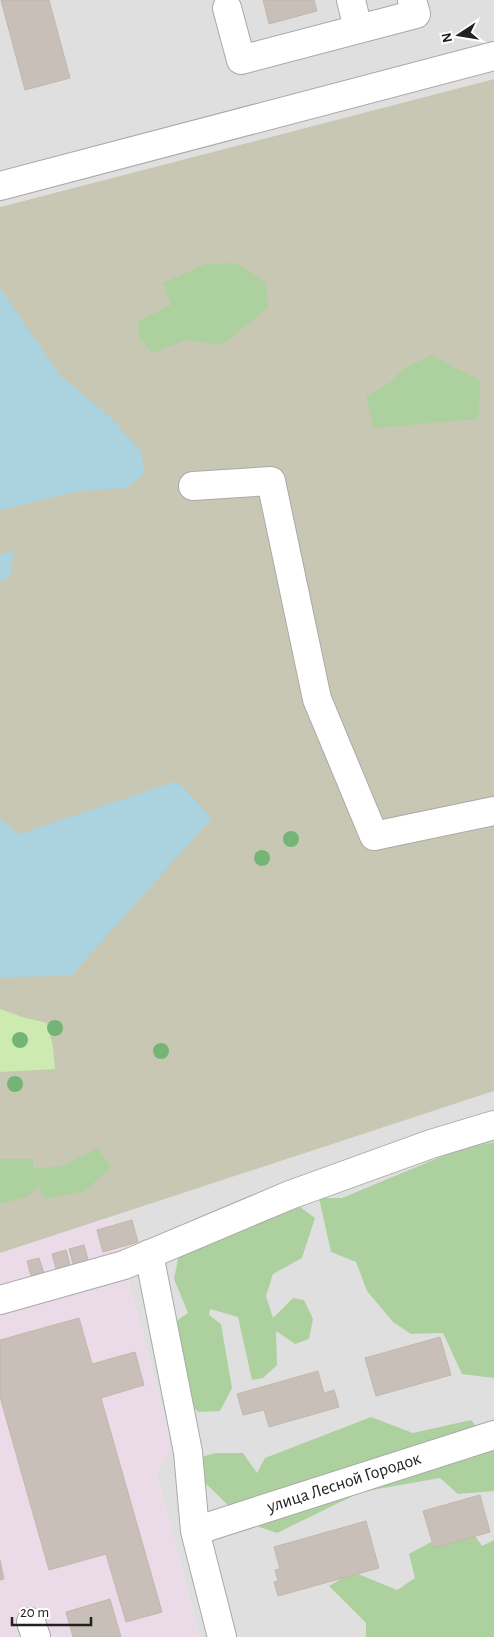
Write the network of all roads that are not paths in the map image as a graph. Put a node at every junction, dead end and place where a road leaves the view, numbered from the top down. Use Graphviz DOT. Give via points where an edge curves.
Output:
graph roads {
  1 [pos="351,0"];
  2 [pos="412,0"];
  3 [pos="227,8"];
  4 [pos="358,29"];
  5 [pos="494,56"];
  6 [pos="0,186"];
  7 [pos="193,486"];
  8 [pos="494,811"];
  9 [pos="494,1125"];
  10 [pos="148,1254"];
  11 [pos="0,1300"];
  12 [pos="494,1435"];
  13 [pos="195,1531"];
  14 [pos="222,1637"];
  1 -- 4 [label="street"];
  2 -- 4 [label="street" via="416,14"];
  3 -- 4 [label="street" via="241,60"];
  5 -- 6 [label="street"];
  7 -- 8 [label="street" via="271,482 317,699 374,836"];
  9 -- 10 [label="street" via="290,1195"];
  10 -- 11 [label="street" via="124,1265"];
  10 -- 13 [label="street" via="188,1452"];
  12 -- 13 [label="street, улица Лесной Городок"];
  13 -- 14 [label="street"];
}
